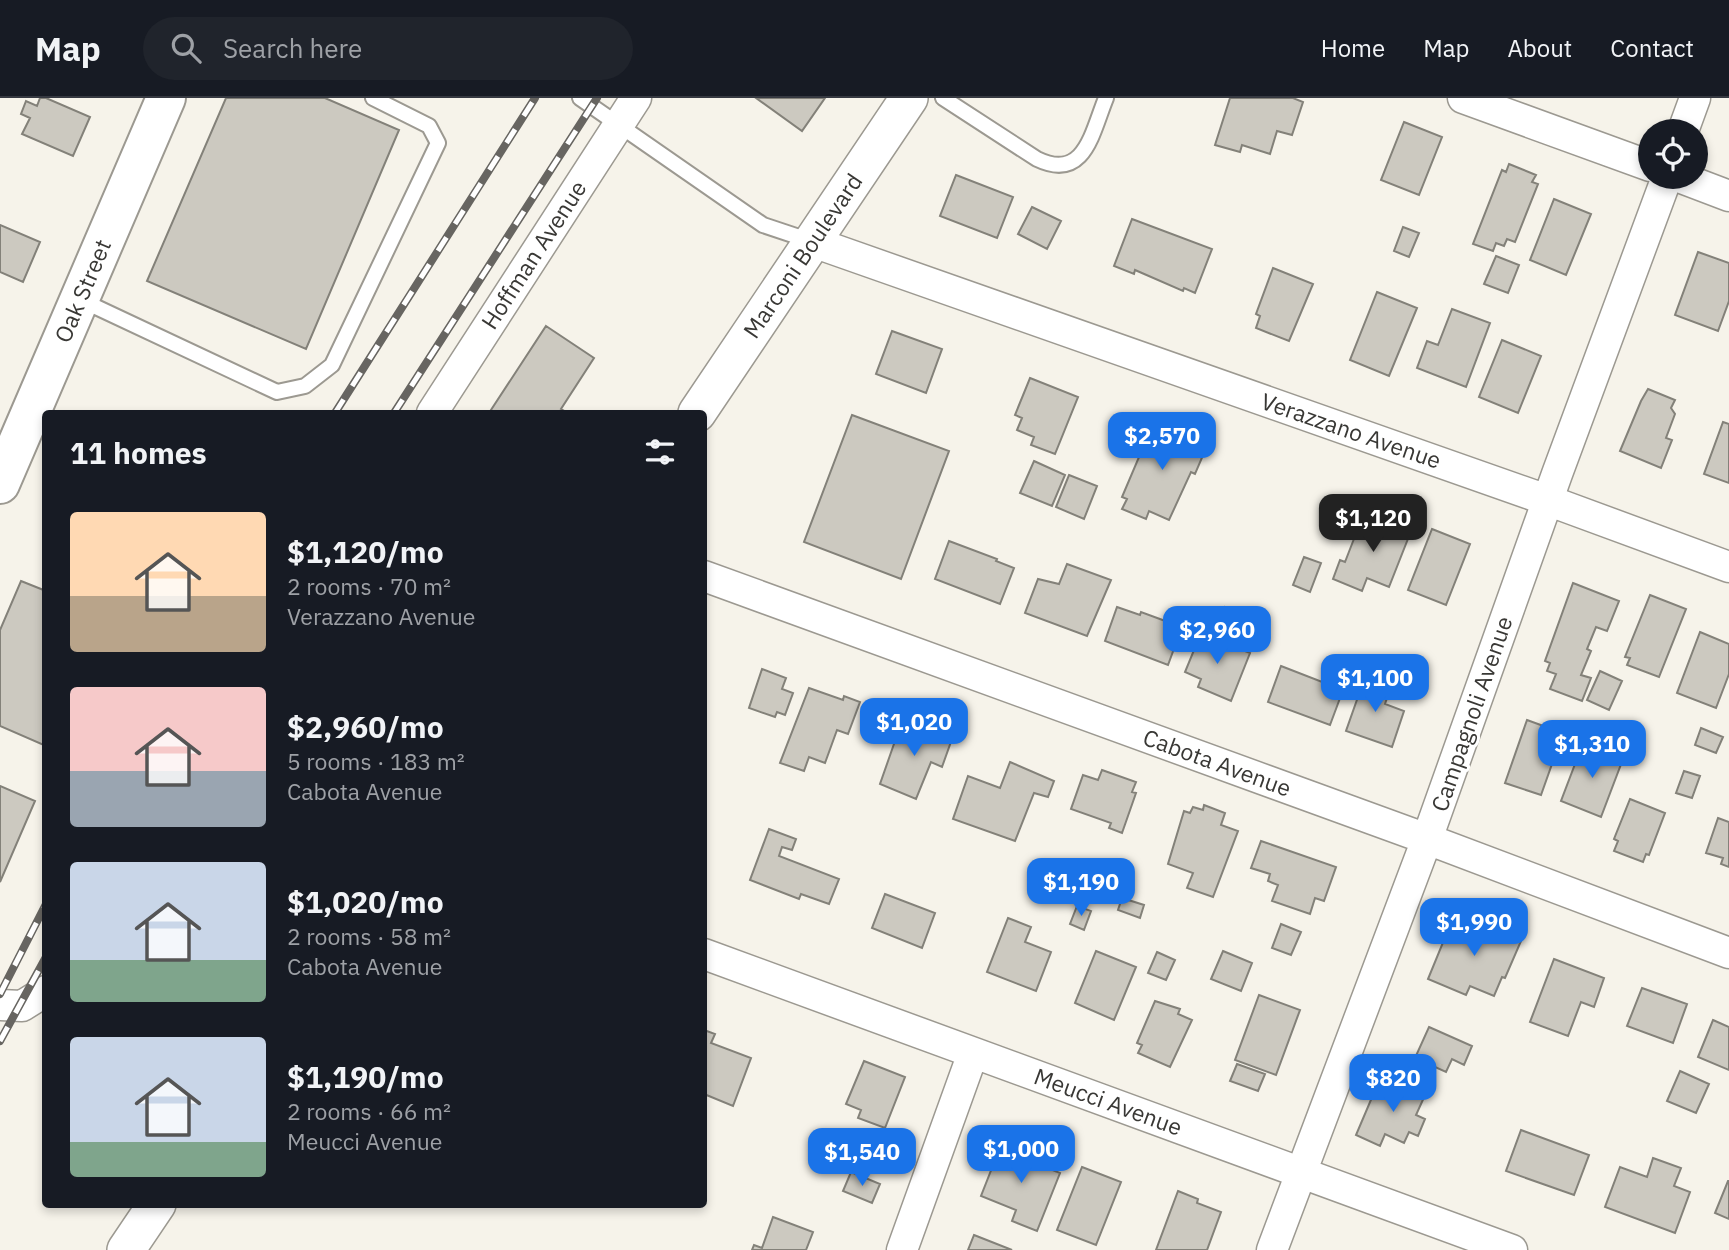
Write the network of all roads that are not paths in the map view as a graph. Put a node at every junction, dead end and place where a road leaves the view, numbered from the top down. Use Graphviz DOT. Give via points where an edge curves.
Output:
graph roads {
  1 [pos="166,98"];
  2 [pos="373,98"];
  3 [pos="580,98"];
  4 [pos="636,98"];
  5 [pos="909,98"];
  6 [pos="943,98"];
  7 [pos="1106,98"];
  8 [pos="1463,98"];
  9 [pos="1695,98"];
  10 [pos="1687,119"];
  11 [pos="620,124"];
  12 [pos="1638,162"];
  13 [pos="1708,188"];
  14 [pos="1663,189"];
  15 [pos="1729,196"];
  16 [pos="813,242"];
  17 [pos="80,299"];
  18 [pos="434,410"];
  19 [pos="699,410"];
  20 [pos="0,484"];
  21 [pos="1547,500"];
  22 [pos="1729,567"];
  23 [pos="707,577"];
  24 [pos="1427,839"];
  25 [pos="1729,953"];
  26 [pos="707,955"];
  27 [pos="42,994"];
  28 [pos="0,1005"];
  29 [pos="973,1053"];
  30 [pos="1301,1173"];
  31 [pos="154,1208"];
  32 [pos="126,1250"];
  33 [pos="902,1250"];
  34 [pos="1272,1250"];
  35 [pos="1512,1250"];
  1 -- 17 [label="main road, Oak Street"];
  2 -- 17 [label="lane" via="429,126 438,143 332,365 305,386 277,392"];
  3 -- 11 [label="lane"];
  4 -- 11 [label="street, Hoffman Avenue"];
  5 -- 16 [label="street, Marconi Boulevard"];
  6 -- 7 [label="lane" via="1037,159 1061,166 1085,152"];
  8 -- 12 [label="street"];
  9 -- 10 [label="street"];
  11 -- 16 [label="lane" via="763,225"];
  11 -- 18 [label="street, Hoffman Avenue"];
  13 -- 15 [label="street"];
  14 -- 21 [label="street, Campagnoli Avenue"];
  16 -- 19 [label="street, Marconi Boulevard"];
  16 -- 21 [label="street, Verazzano Avenue"];
  17 -- 20 [label="main road, Oak Street"];
  21 -- 22 [label="street, Verazzano Avenue"];
  21 -- 24 [label="street, Campagnoli Avenue"];
  23 -- 24 [label="street, Cabota Avenue"];
  24 -- 25 [label="street, Cabota Avenue"];
  24 -- 30 [label="street, Campagnoli Avenue"];
  26 -- 29 [label="street, Meucci Avenue"];
  27 -- 28 [label="street" via="22,1006"];
  29 -- 30 [label="street, Meucci Avenue"];
  29 -- 33 [label="street"];
  30 -- 34 [label="street, Campagnoli Avenue"];
  30 -- 35 [label="street, Meucci Avenue"];
  31 -- 32 [label="street"];
}
